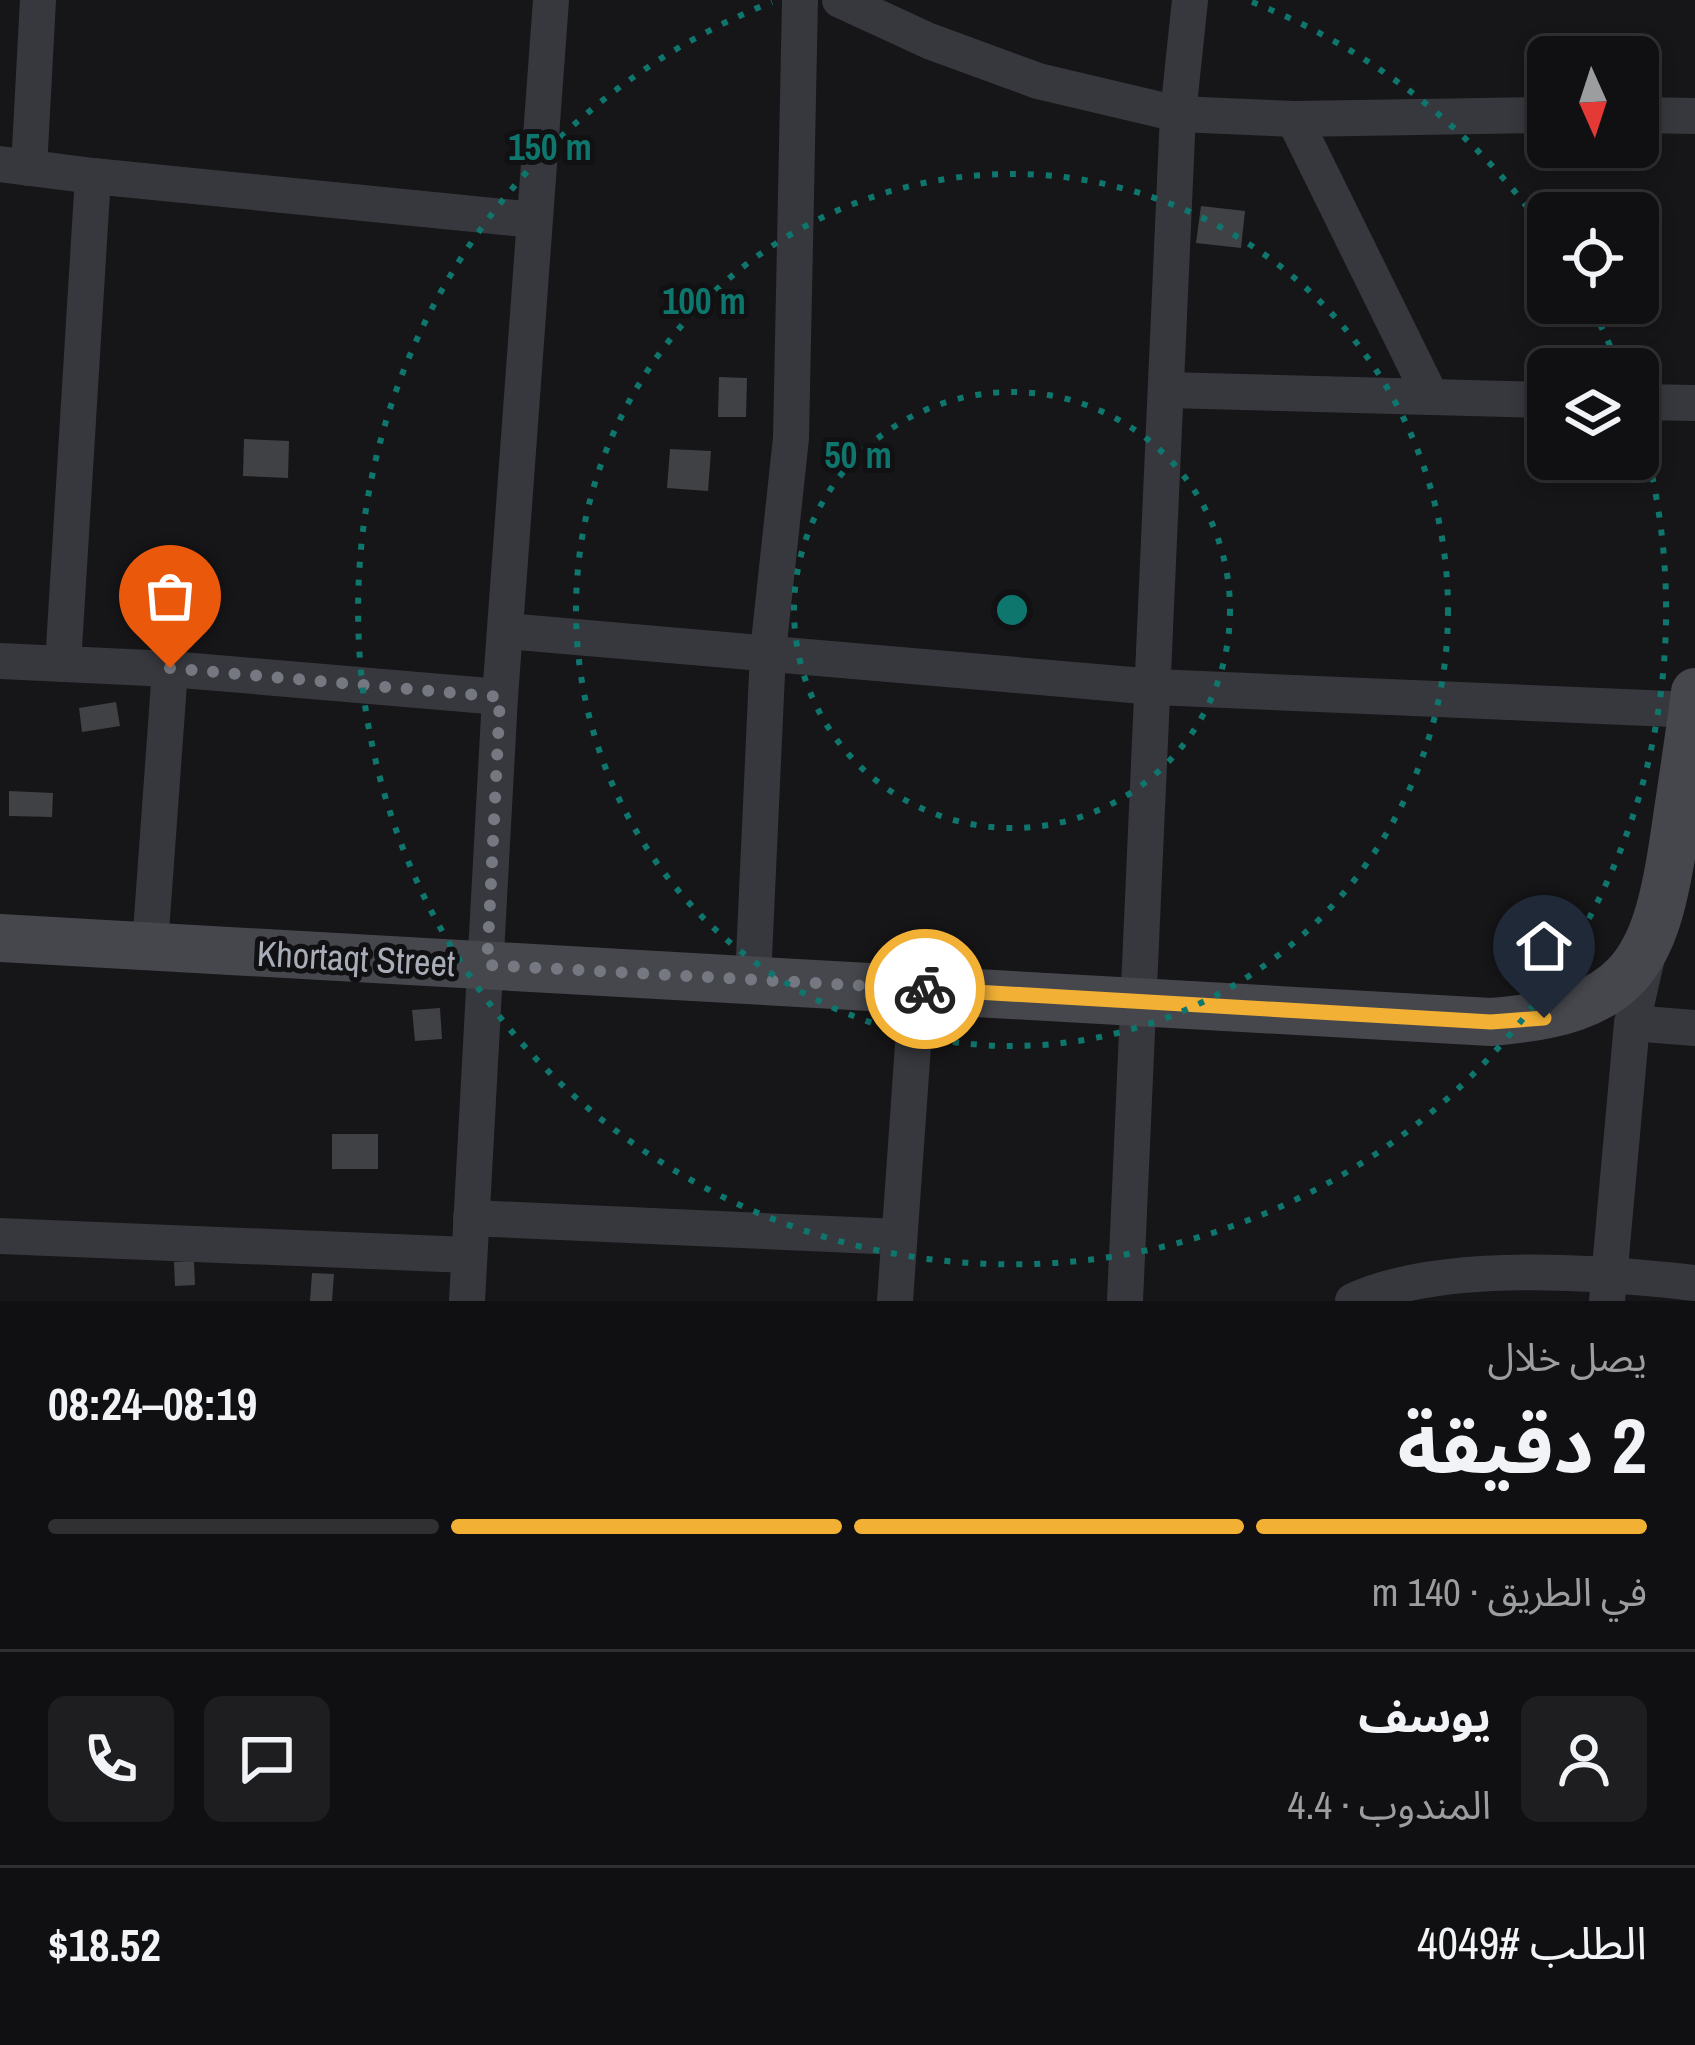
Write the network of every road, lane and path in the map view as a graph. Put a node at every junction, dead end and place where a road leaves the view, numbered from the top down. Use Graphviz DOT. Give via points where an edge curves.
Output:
graph roads {
  1 [pos="38,0"];
  2 [pos="551,0"];
  3 [pos="800,0"];
  4 [pos="840,0"];
  5 [pos="1190,0"];
  6 [pos="1178,114"];
  7 [pos="1527,115"];
  8 [pos="1659,116"];
  9 [pos="1695,116"];
  10 [pos="1294,119"];
  11 [pos="15,166"];
  12 [pos="93,176"];
  13 [pos="534,220"];
  14 [pos="1167,390"];
  15 [pos="1431,397"];
  16 [pos="1527,399"];
  17 [pos="1659,402"];
  18 [pos="1695,403"];
  19 [pos="506,631"];
  20 [pos="768,652"];
  21 [pos="0,661"];
  22 [pos="63,664"];
  23 [pos="170,668"];
  24 [pos="1155,687"];
  25 [pos="500,697"];
  26 [pos="1694,704"];
  27 [pos="0,938"];
  28 [pos="150,946"];
  29 [pos="1648,949"];
  30 [pos="487,965"];
  31 [pos="753,979"];
  32 [pos="917,989"];
  33 [pos="1138,1002"];
  34 [pos="1632,1023"];
  35 [pos="1695,1028"];
  36 [pos="471,1218"];
  37 [pos="0,1236"];
  38 [pos="899,1237"];
  39 [pos="468,1255"];
  40 [pos="1695,1283"];
  41 [pos="1608,1287"];
  42 [pos="1370,1297"];
  43 [pos="466,1301"];
  44 [pos="895,1301"];
  45 [pos="1125,1301"];
  1 -- 11 [label="street"];
  2 -- 13 [label="street"];
  3 -- 20 [label="street" via="790,438"];
  4 -- 6 [label="street" via="1038,82"];
  5 -- 6 [label="street"];
  6 -- 10 [label="street"];
  6 -- 14 [label="street"];
  7 -- 10 [label="street"];
  8 -- 9 [label="street"];
  10 -- 15 [label="street"];
  11 -- 12 [label="street"];
  12 -- 13 [label="street"];
  12 -- 22 [label="street"];
  13 -- 19 [label="street"];
  14 -- 15 [label="street"];
  14 -- 24 [label="street"];
  15 -- 16 [label="street"];
  17 -- 18 [label="street"];
  19 -- 20 [label="street"];
  19 -- 25 [label="street"];
  20 -- 24 [label="street"];
  20 -- 31 [label="street"];
  21 -- 22 [label="street"];
  22 -- 23 [label="street"];
  23 -- 25 [label="street"];
  23 -- 28 [label="street"];
  24 -- 26 [label="street"];
  24 -- 33 [label="street"];
  25 -- 30 [label="street"];
  26 -- 29 [label="street, Khortaqt Street" via="1665,899"];
  27 -- 28 [label="street, Khortaqt Street"];
  28 -- 30 [label="street, Khortaqt Street"];
  29 -- 33 [label="street, Khortaqt Street" via="1587,1003 1544,1018 1491,1022"];
  29 -- 34 [label="street"];
  30 -- 31 [label="street, Khortaqt Street"];
  30 -- 36 [label="street"];
  31 -- 32 [label="street, Khortaqt Street"];
  32 -- 33 [label="street, Khortaqt Street"];
  32 -- 38 [label="street"];
  33 -- 45 [label="street"];
  34 -- 35 [label="street"];
  34 -- 41 [label="street"];
  36 -- 38 [label="street"];
  36 -- 39 [label="street"];
  37 -- 39 [label="street"];
  38 -- 44 [label="street"];
  39 -- 43 [label="street"];
  40 -- 41 [label="street"];
  41 -- 42 [label="street" via="1476,1277"];
}
